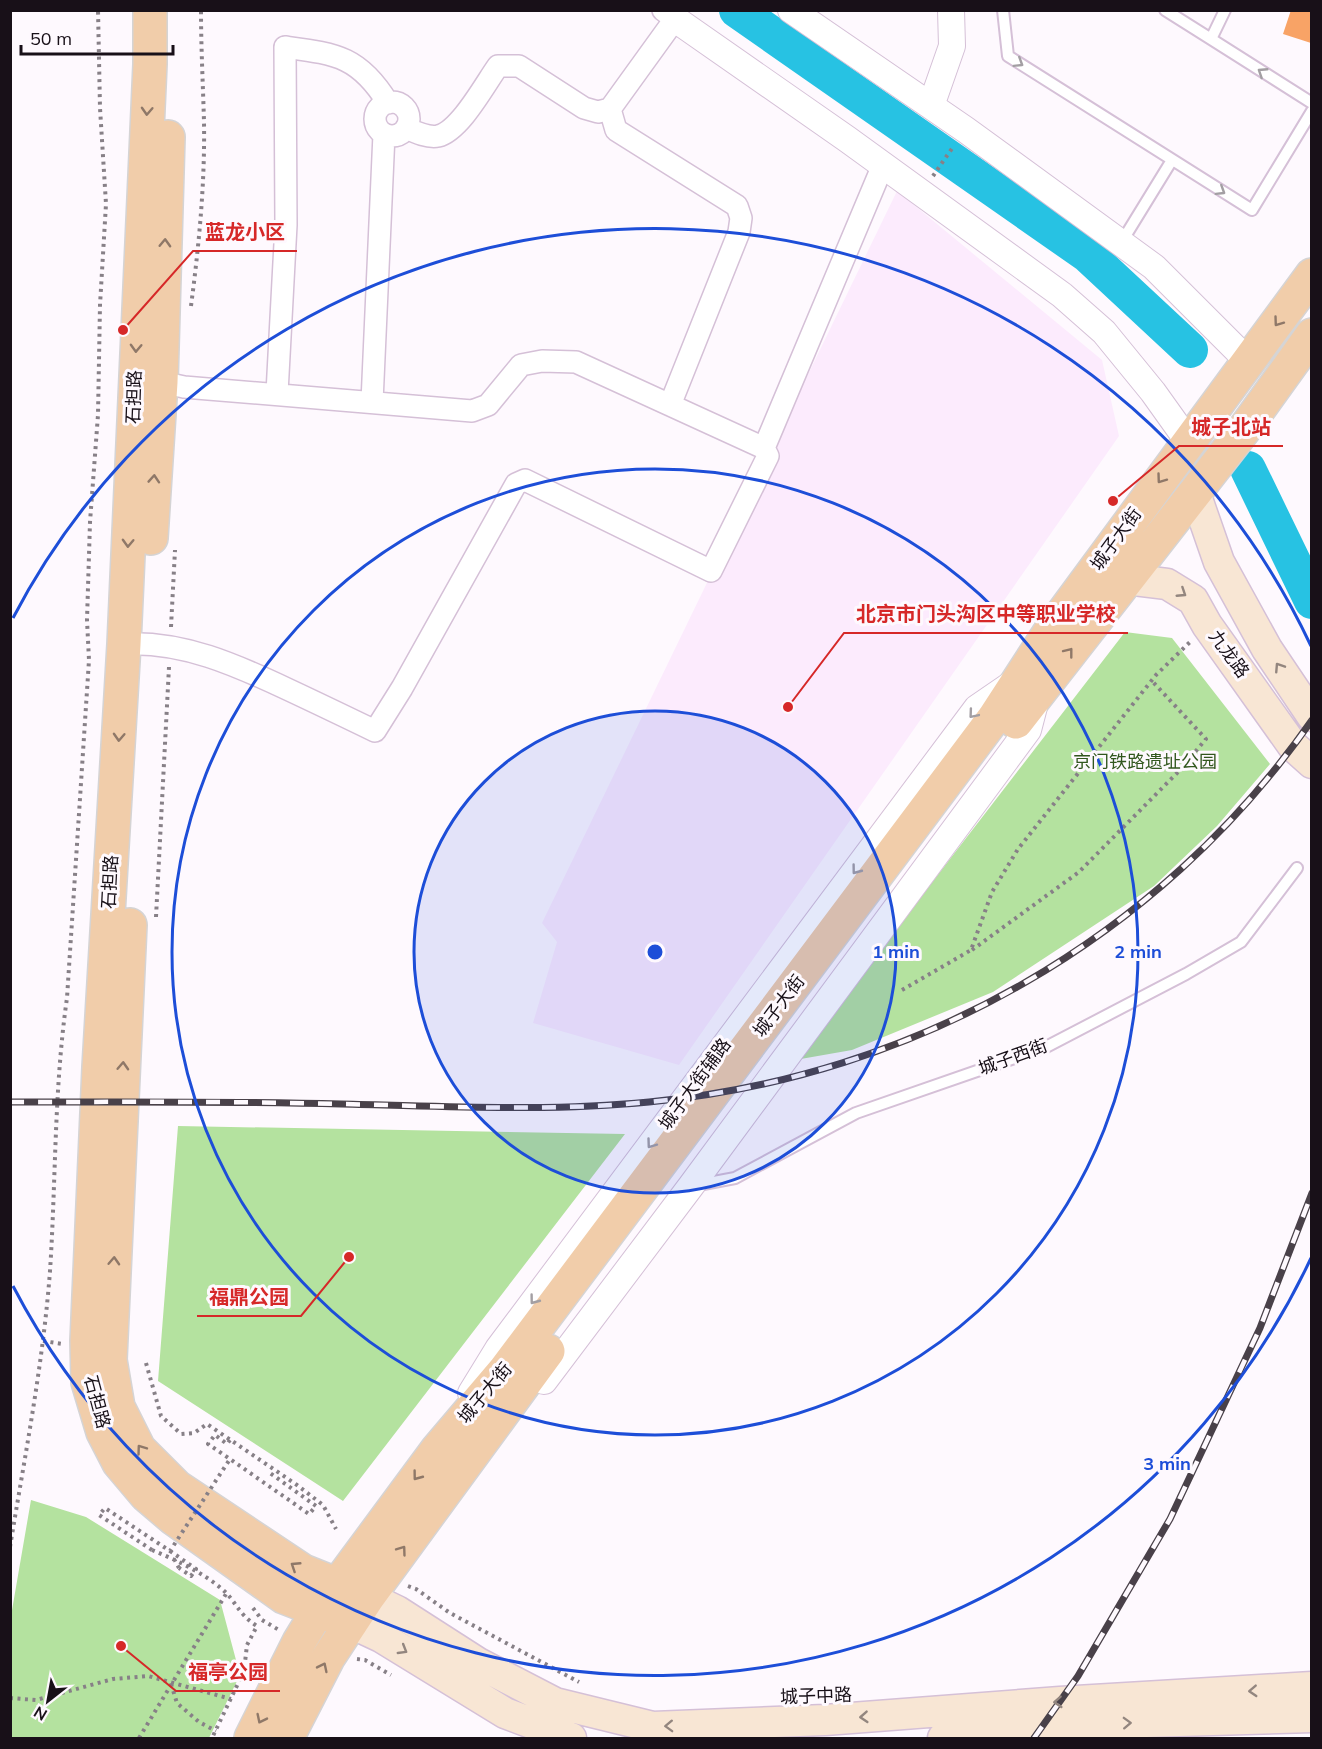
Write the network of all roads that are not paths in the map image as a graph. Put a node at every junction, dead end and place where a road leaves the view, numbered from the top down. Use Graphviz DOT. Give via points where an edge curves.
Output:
graph roads {
  1 [pos="150,10"];
  2 [pos="171,10"];
  3 [pos="791,10"];
  4 [pos="951,10"];
  5 [pos="1004,10"];
  6 [pos="1165,10"];
  7 [pos="1225,10"];
  8 [pos="669,15"];
  9 [pos="1211,39"];
  10 [pos="387,103"];
  11 [pos="1311,103"];
  12 [pos="932,106"];
  13 [pos="610,109"];
  14 [pos="1311,111"];
  15 [pos="406,128"];
  16 [pos="384,134"];
  17 [pos="1172,160"];
  18 [pos="883,165"];
  19 [pos="1120,243"];
  20 [pos="1311,275"];
  21 [pos="1311,335"];
  22 [pos="1249,362"];
  23 [pos="161,382"];
  24 [pos="277,393"];
  25 [pos="372,402"];
  26 [pos="670,405"];
  27 [pos="1188,441"];
  28 [pos="764,448"];
  29 [pos="1195,493"];
  30 [pos="1126,579"];
  31 [pos="146,644"];
  32 [pos="1028,686"];
  33 [pos="1311,716"];
  34 [pos="1311,763"];
  35 [pos="1297,868"];
  36 [pos="691,1186"];
  37 [pos="450,1458"];
  38 [pos="337,1585"];
  39 [pos="367,1599"];
  40 [pos="318,1611"];
  41 [pos="1311,1687"];
  42 [pos="1311,1717"];
  43 [pos="1072,1731"];
  44 [pos="251,1738"];
  45 [pos="287,1738"];
  46 [pos="571,1738"];
  47 [pos="943,1738"];
  1 -- 31 [label="main road, 石担路, one-way"];
  23 -- 2 [label="main road, 石担路, one-way"];
  3 -- 12 [label="street"];
  4 -- 12 [label="street" via="952,46"];
  5 -- 17 [label="lane, one-way" via="1008,56"];
  6 -- 9 [label="lane"];
  7 -- 9 [label="lane"];
  8 -- 13 [label="street"];
  8 -- 18 [label="street"];
  11 -- 9 [label="lane, one-way"];
  10 -- 15 [label="street" via="398,104 407,111"];
  10 -- 16 [label="street" via="376,115 377,126"];
  10 -- 24 [label="street" via="362,70 336,55 285,47 286,225"];
  12 -- 19 [label="street"];
  13 -- 15 [label="street" via="598,112 584,108 519,66 498,66 453,128 438,136"];
  13 -- 26 [label="street" via="616,130 737,206 741,218 739,232"];
  17 -- 14 [label="lane, one-way" via="1252,210"];
  15 -- 16 [label="street" via="395,136"];
  16 -- 25 [label="street"];
  17 -- 19 [label="lane"];
  18 -- 27 [label="street" via="1062,295 1104,332"];
  18 -- 28 [label="street"];
  19 -- 22 [label="street" via="1154,267"];
  20 -- 22 [label="main road, 城子大街, one-way"];
  21 -- 29 [label="main road, 城子大街"];
  22 -- 27 [label="main road, 城子大街"];
  23 -- 24 [label="street"];
  31 -- 23 [label="main road, 石担路, one-way"];
  24 -- 25 [label="street"];
  25 -- 26 [label="street" via="472,411 488,405 521,365 542,361 576,362"];
  26 -- 28 [label="street"];
  27 -- 32 [label="main road, 城子大街, one-way" via="1055,624"];
  28 -- 31 [label="street" via="768,456 711,571 525,480 516,484 375,731 231,663"];
  29 -- 30 [label="main road, 城子大街"];
  33 -- 29 [label="main road, 九龙路, one-way" via="1267,649 1219,562"];
  32 -- 30 [label="main road, 城子大街, one-way"];
  30 -- 34 [label="main road, 九龙路, one-way" via="1167,584 1193,600 1293,746"];
  38 -- 31 [label="main road, 石担路, one-way" via="303,1571 177,1487 139,1449 118,1407 110,1360"];
  31 -- 40 [label="main road, 石担路, one-way" via="99,1079 88,1382 103,1432 119,1463 146,1495 284,1597"];
  32 -- 36 [label="street" via="1028,730"];
  32 -- 37 [label="main road, 城子大街"];
  35 -- 36 [label="lane, 城子西街" via="1241,942 1186,974 1046,1047 856,1113 735,1178"];
  36 -- 37 [label="street" via="537,1390"];
  37 -- 38 [label="main road, 城子大街, one-way"];
  39 -- 37 [label="main road, 城子大街, one-way"];
  38 -- 39 [label="main road, 石担路"];
  38 -- 40 [label="main road, 城子大街"];
  39 -- 40 [label="main road, 石担路"];
  41 -- 39 [label="main road, 城子中路, one-way" via="825,1720 653,1727 555,1703 478,1663 397,1611"];
  45 -- 39 [label="main road, 城子大街, one-way" via="328,1658"];
  39 -- 46 [label="main road, one-way" via="381,1637 505,1713"];
  40 -- 44 [label="main road, 城子大街, one-way"];
  43 -- 42 [label="main road, one-way"];
  43 -- 47 [label="main road" via="1045,1725"];
}
